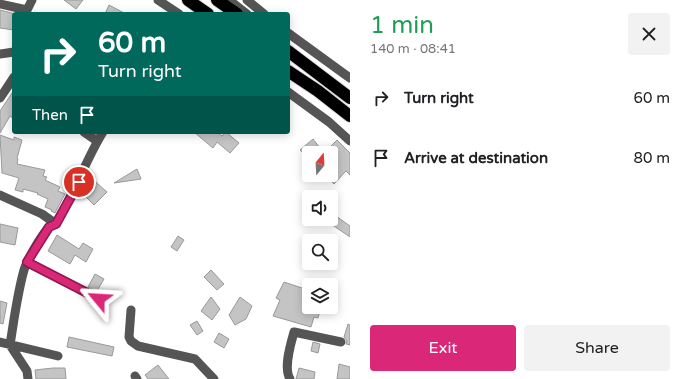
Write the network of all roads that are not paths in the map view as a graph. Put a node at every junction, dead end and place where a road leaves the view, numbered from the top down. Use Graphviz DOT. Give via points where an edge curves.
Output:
graph roads {
  1 [pos="32,0"];
  2 [pos="158,0"];
  3 [pos="188,0"];
  4 [pos="217,0"];
  5 [pos="229,0"];
  6 [pos="247,0"];
  7 [pos="0,4"];
  8 [pos="26,12"];
  9 [pos="175,12"];
  10 [pos="205,12"];
  11 [pos="234,12"];
  12 [pos="244,12"];
  13 [pos="262,12"];
  14 [pos="290,34"];
  15 [pos="12,52"];
  16 [pos="290,52"];
  17 [pos="0,54"];
  18 [pos="290,72"];
  19 [pos="350,78"];
  20 [pos="12,83"];
  21 [pos="331,83"];
  22 [pos="290,93"];
  23 [pos="350,94"];
  24 [pos="0,98"];
  25 [pos="350,98"];
  26 [pos="350,116"];
  27 [pos="87,134"];
  28 [pos="102,134"];
  29 [pos="97,141"];
  30 [pos="350,141"];
  31 [pos="0,195"];
  32 [pos="56,224"];
  33 [pos="27,262"];
  34 [pos="99,299"];
  35 [pos="131,310"];
  36 [pos="0,342"];
  37 [pos="341,342"];
  38 [pos="10,345"];
  39 [pos="58,356"];
  40 [pos="28,379"];
  41 [pos="214,379"];
  42 [pos="290,379"];
  1 -- 8 [label="street"];
  2 -- 9 [label="street"];
  3 -- 10 [label="highway"];
  4 -- 11 [label="highway"];
  5 -- 12 [label="street"];
  6 -- 13 [label="street"];
  7 -- 8 [label="street"];
  14 -- 19 [label="street"];
  15 -- 17 [label="street"];
  16 -- 21 [label="highway"];
  18 -- 26 [label="highway"];
  20 -- 24 [label="street"];
  21 -- 23 [label="highway"];
  21 -- 25 [label="highway"];
  22 -- 30 [label="street"];
  27 -- 29 [label="street"];
  28 -- 29 [label="street"];
  29 -- 32 [label="street"];
  31 -- 32 [label="street" via="42,214"];
  32 -- 33 [label="street" via="49,227"];
  33 -- 34 [label="street"];
  33 -- 38 [label="street" via="16,305"];
  35 -- 41 [label="street" via="131,341 138,346 195,359"];
  36 -- 38 [label="street"];
  37 -- 42 [label="street" via="294,332 288,357 287,374"];
  38 -- 39 [label="street"];
  38 -- 40 [label="street" via="27,371"];
}
